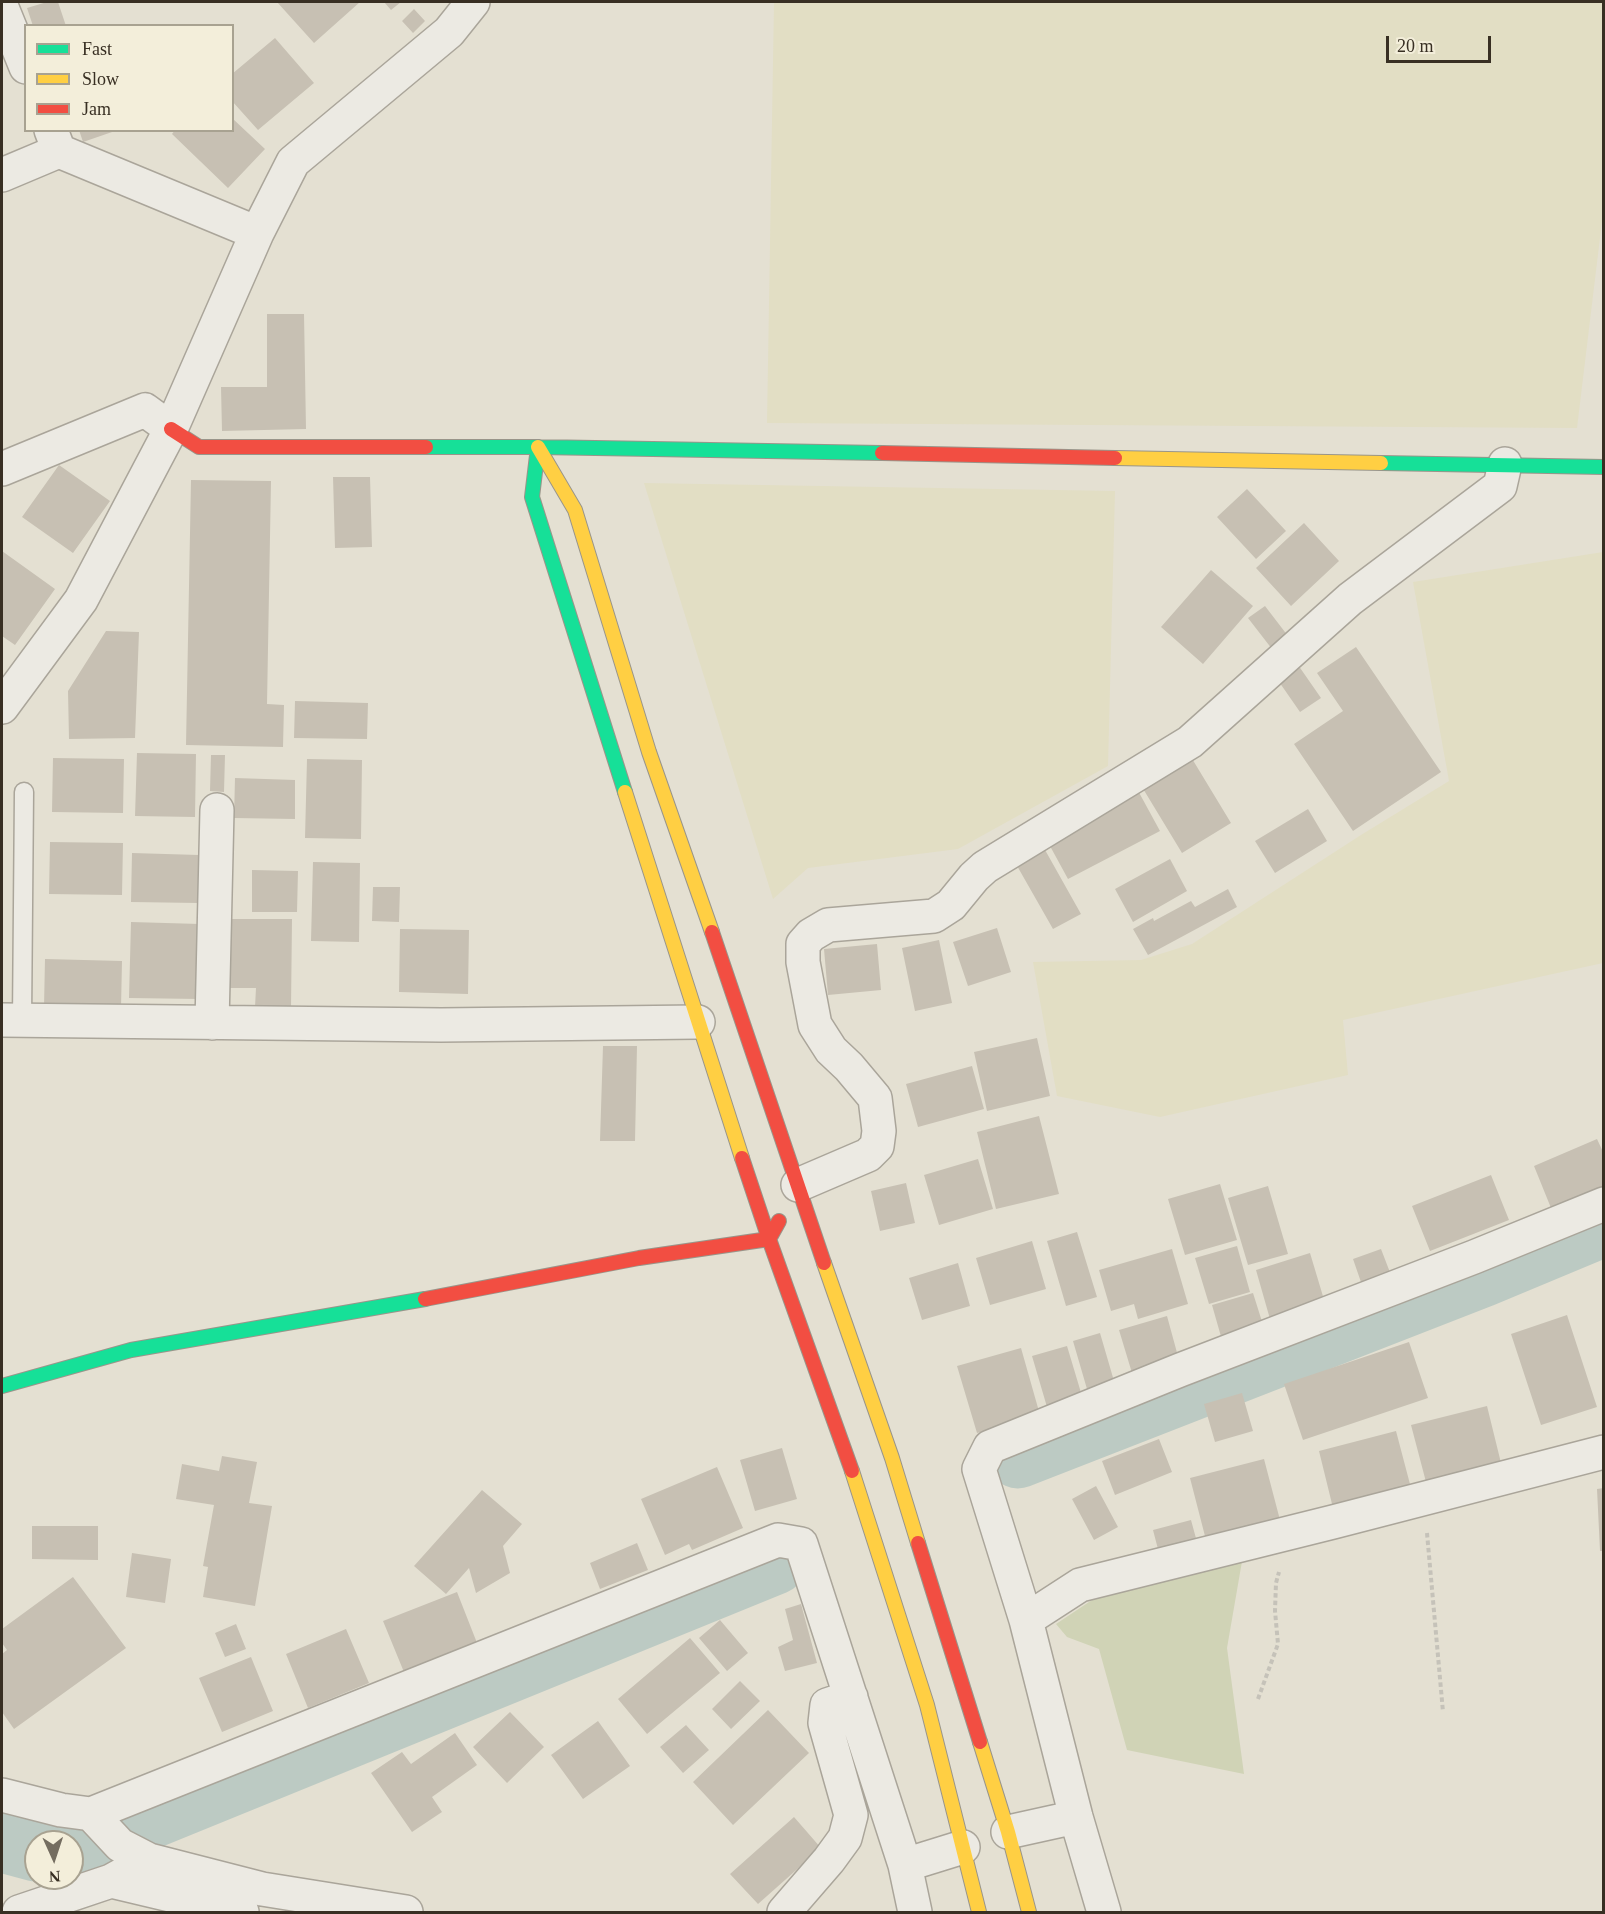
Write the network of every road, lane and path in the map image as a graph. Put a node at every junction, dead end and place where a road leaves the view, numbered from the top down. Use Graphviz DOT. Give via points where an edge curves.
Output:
graph roads {
  1 [pos="473,2"];
  2 [pos="2,8"];
  3 [pos="24,62"];
  4 [pos="55,141"];
  5 [pos="2,175"];
  6 [pos="257,233"];
  7 [pos="171,429"];
  8 [pos="538,447"];
  9 [pos="1505,464"];
  10 [pos="1604,466"];
  11 [pos="2,469"];
  12 [pos="1604,479"];
  13 [pos="1604,485"];
  14 [pos="2,707"];
  15 [pos="24,792"];
  16 [pos="217,810"];
  17 [pos="12,1020"];
  18 [pos="698,1022"];
  19 [pos="212,1023"];
  20 [pos="790,1200"];
  21 [pos="1604,1204"];
  22 [pos="769,1239"];
  23 [pos="2,1386"];
  24 [pos="1604,1452"];
  25 [pos="1424,1499"];
  26 [pos="1289,1533"];
  27 [pos="1026,1620"];
  28 [pos="851,1697"];
  29 [pos="1258,1699"];
  30 [pos="1443,1712"];
  31 [pos="2,1795"];
  32 [pos="1076,1817"];
  33 [pos="94,1818"];
  34 [pos="1008,1832"];
  35 [pos="963,1847"];
  36 [pos="149,1860"];
  37 [pos="905,1864"];
  38 [pos="111,1881"];
  39 [pos="20,1912"];
  40 [pos="242,1912"];
  41 [pos="406,1912"];
  42 [pos="784,1912"];
  43 [pos="915,1912"];
  44 [pos="980,1912"];
  45 [pos="1029,1912"];
  46 [pos="1104,1912"];
  1 -- 6 [label="street" via="449,32 293,162"];
  2 -- 3 [label="street"];
  4 -- 5 [label="street"];
  4 -- 6 [label="street"];
  6 -- 7 [label="street"];
  7 -- 8 [label="street" via="199,447"];
  7 -- 11 [label="street" via="145,410"];
  7 -- 14 [label="street" via="81,600"];
  8 -- 9 [label="street"];
  8 -- 18 [label="street" via="532,497"];
  8 -- 20 [label="street" via="575,510 649,752 738,1005"];
  9 -- 10 [label="street"];
  9 -- 20 [label="street" via="1500,486 1350,599 1190,742 985,867 951,906 934,916 828,925 811,934 803,944 803,962 815,1025 831,1050 875,1098 879,1131 877,1146 868,1155"];
  12 -- 13 [label="street"];
  15 -- 17 [label="lane"];
  16 -- 19 [label="street"];
  17 -- 19 [label="street"];
  18 -- 19 [label="street"];
  18 -- 22 [label="street"];
  20 -- 22 [label="street"];
  20 -- 34 [label="street" via="892,1458"];
  21 -- 27 [label="street" via="990,1447 979,1469"];
  22 -- 23 [label="street" via="639,1258 130,1350"];
  22 -- 35 [label="street" via="863,1503 927,1705"];
  24 -- 25 [label="street"];
  25 -- 26 [label="street"];
  25 -- 30 [label="path"];
  26 -- 27 [label="street" via="1080,1585"];
  26 -- 29 [label="path" via="1276,1583 1278,1644"];
  27 -- 32 [label="street"];
  28 -- 33 [label="street" via="801,1544 778,1540"];
  28 -- 37 [label="street"];
  28 -- 42 [label="street" via="827,1705 825,1723 851,1815 845,1838"];
  31 -- 33 [label="street"];
  32 -- 34 [label="street"];
  32 -- 46 [label="street"];
  33 -- 36 [label="street" via="120,1845"];
  34 -- 45 [label="street"];
  35 -- 37 [label="street"];
  35 -- 44 [label="street"];
  36 -- 38 [label="street"];
  36 -- 41 [label="street" via="262,1889"];
  37 -- 43 [label="street"];
  38 -- 39 [label="street"];
  38 -- 40 [label="street"];
}
